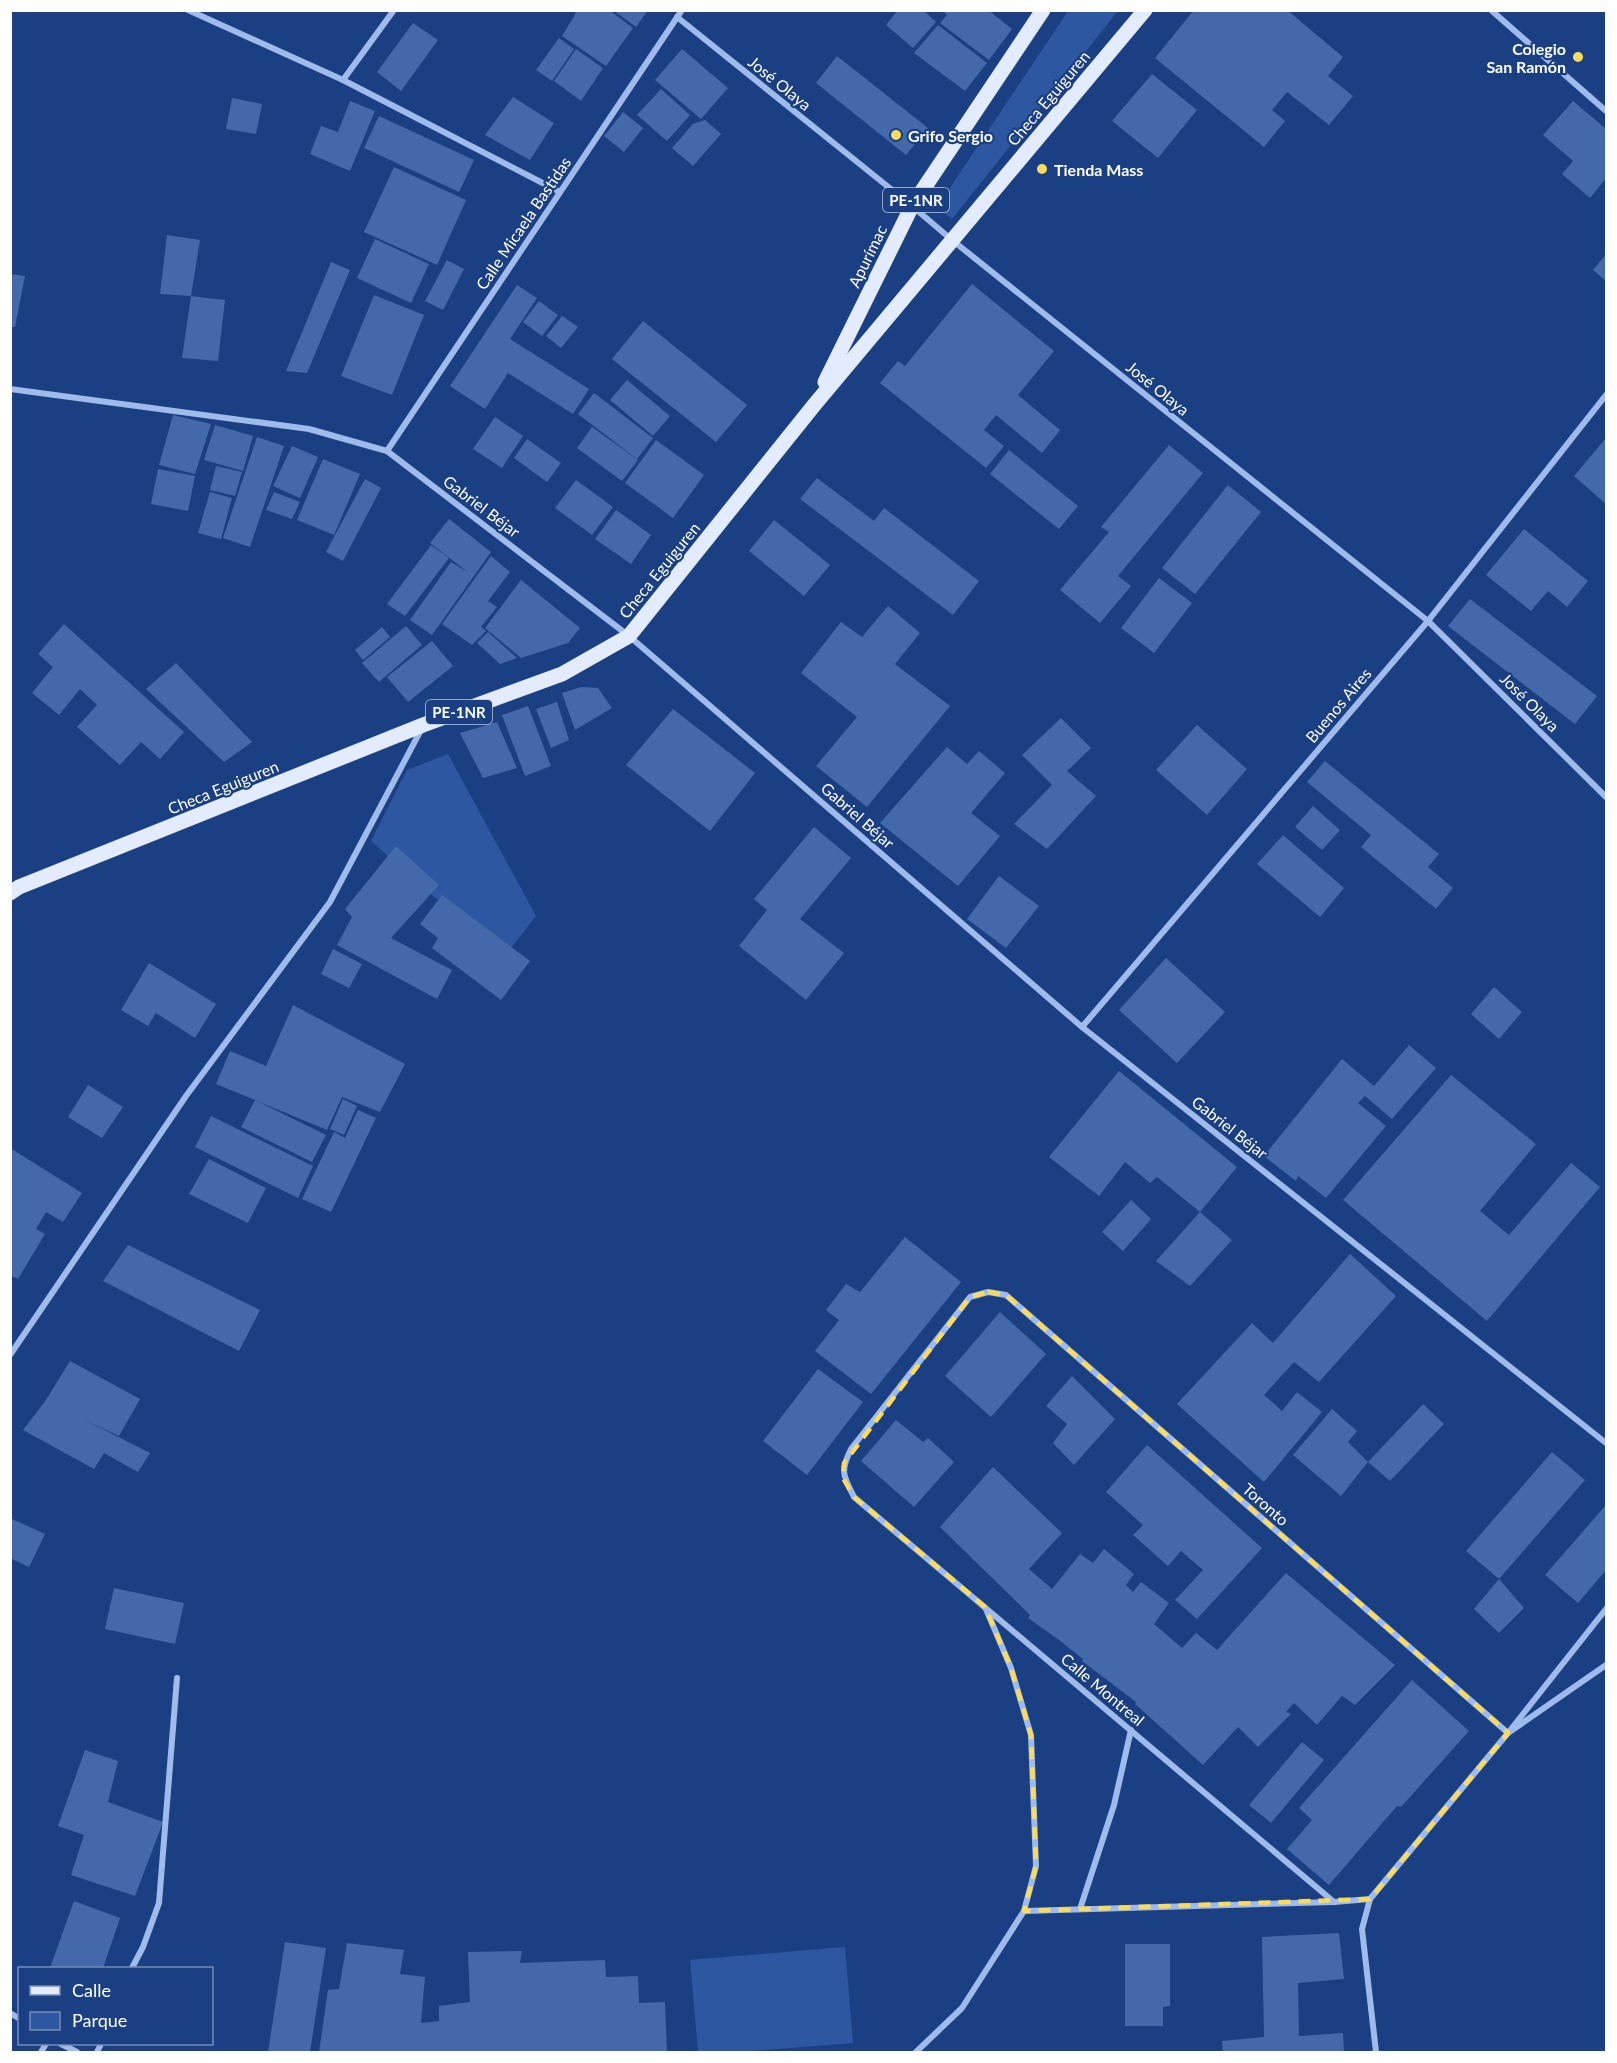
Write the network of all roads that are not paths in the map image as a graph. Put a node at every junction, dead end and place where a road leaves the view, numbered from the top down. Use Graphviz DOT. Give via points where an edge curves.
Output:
graph roads {
  1 [pos="188,10"];
  2 [pos="394,10"];
  3 [pos="682,10"];
  4 [pos="1043,10"];
  5 [pos="1145,10"];
  6 [pos="1491,10"];
  7 [pos="677,17"];
  8 [pos="344,80"];
  9 [pos="1606,111"];
  10 [pos="560,192"];
  11 [pos="912,206"];
  12 [pos="952,240"];
  13 [pos="10,389"];
  14 [pos="1606,395"];
  15 [pos="815,404"];
  16 [pos="387,451"];
  17 [pos="1428,621"];
  18 [pos="629,636"];
  19 [pos="423,725"];
  20 [pos="1606,797"];
  21 [pos="10,893"];
  22 [pos="1082,1027"];
  23 [pos="10,1355"];
  24 [pos="1606,1443"];
  25 [pos="854,1497"];
  26 [pos="985,1607"];
  27 [pos="1606,1609"];
  28 [pos="1606,1665"];
  29 [pos="177,1678"];
  30 [pos="1131,1730"];
  31 [pos="1509,1733"];
  32 [pos="1370,1899"];
  33 [pos="1334,1902"];
  34 [pos="1080,1910"];
  35 [pos="1024,1911"];
  36 [pos="133,1967"];
  37 [pos="916,2052"];
  38 [pos="1376,2052"];
  1 -- 8 [label="street"];
  2 -- 8 [label="street"];
  3 -- 7 [label="street, Calle Micaela Bastidas"];
  4 -- 11 [label="main road, Apurímac / PE-1NR"];
  5 -- 12 [label="main road, Checa Eguiguren"];
  6 -- 9 [label="street"];
  7 -- 10 [label="street, Calle Micaela Bastidas"];
  7 -- 11 [label="street, José Olaya"];
  8 -- 10 [label="street"];
  10 -- 16 [label="street, Calle Micaela Bastidas"];
  11 -- 12 [label="street, José Olaya"];
  11 -- 15 [label="main road, Apurímac / PE-1NR"];
  12 -- 15 [label="main road, Checa Eguiguren"];
  12 -- 17 [label="street, José Olaya"];
  13 -- 16 [label="street, Gabriel Béjar" via="309,429"];
  14 -- 17 [label="street, Buenos Aires"];
  15 -- 18 [label="main road, Checa Eguiguren / PE-1NR"];
  16 -- 18 [label="street, Gabriel Béjar"];
  17 -- 20 [label="street, José Olaya"];
  17 -- 22 [label="street, Buenos Aires"];
  18 -- 19 [label="main road, Checa Eguiguren / PE-1NR" via="562,674"];
  18 -- 22 [label="street, Gabriel Béjar"];
  19 -- 21 [label="main road, Checa Eguiguren / PE-1NR"];
  19 -- 23 [label="street" via="330,902 186,1096"];
  22 -- 24 [label="street, Gabriel Béjar"];
  25 -- 26 [label="street, Calle Montreal"];
  25 -- 31 [label="street, Toronto" via="843,1478 844,1463 851,1449 970,1297 988,1292 1006,1295"];
  26 -- 30 [label="street, Calle Montreal"];
  26 -- 35 [label="street" via="1011,1668 1031,1735 1036,1866"];
  27 -- 31 [label="street"];
  28 -- 31 [label="street"];
  29 -- 36 [label="street" via="159,1903"];
  30 -- 33 [label="street, Calle Montreal"];
  30 -- 34 [label="street" via="1113,1805"];
  31 -- 32 [label="street"];
  32 -- 33 [label="street"];
  32 -- 38 [label="street" via="1362,1929"];
  33 -- 34 [label="street"];
  34 -- 35 [label="street"];
  35 -- 37 [label="street" via="962,2008"];
}
